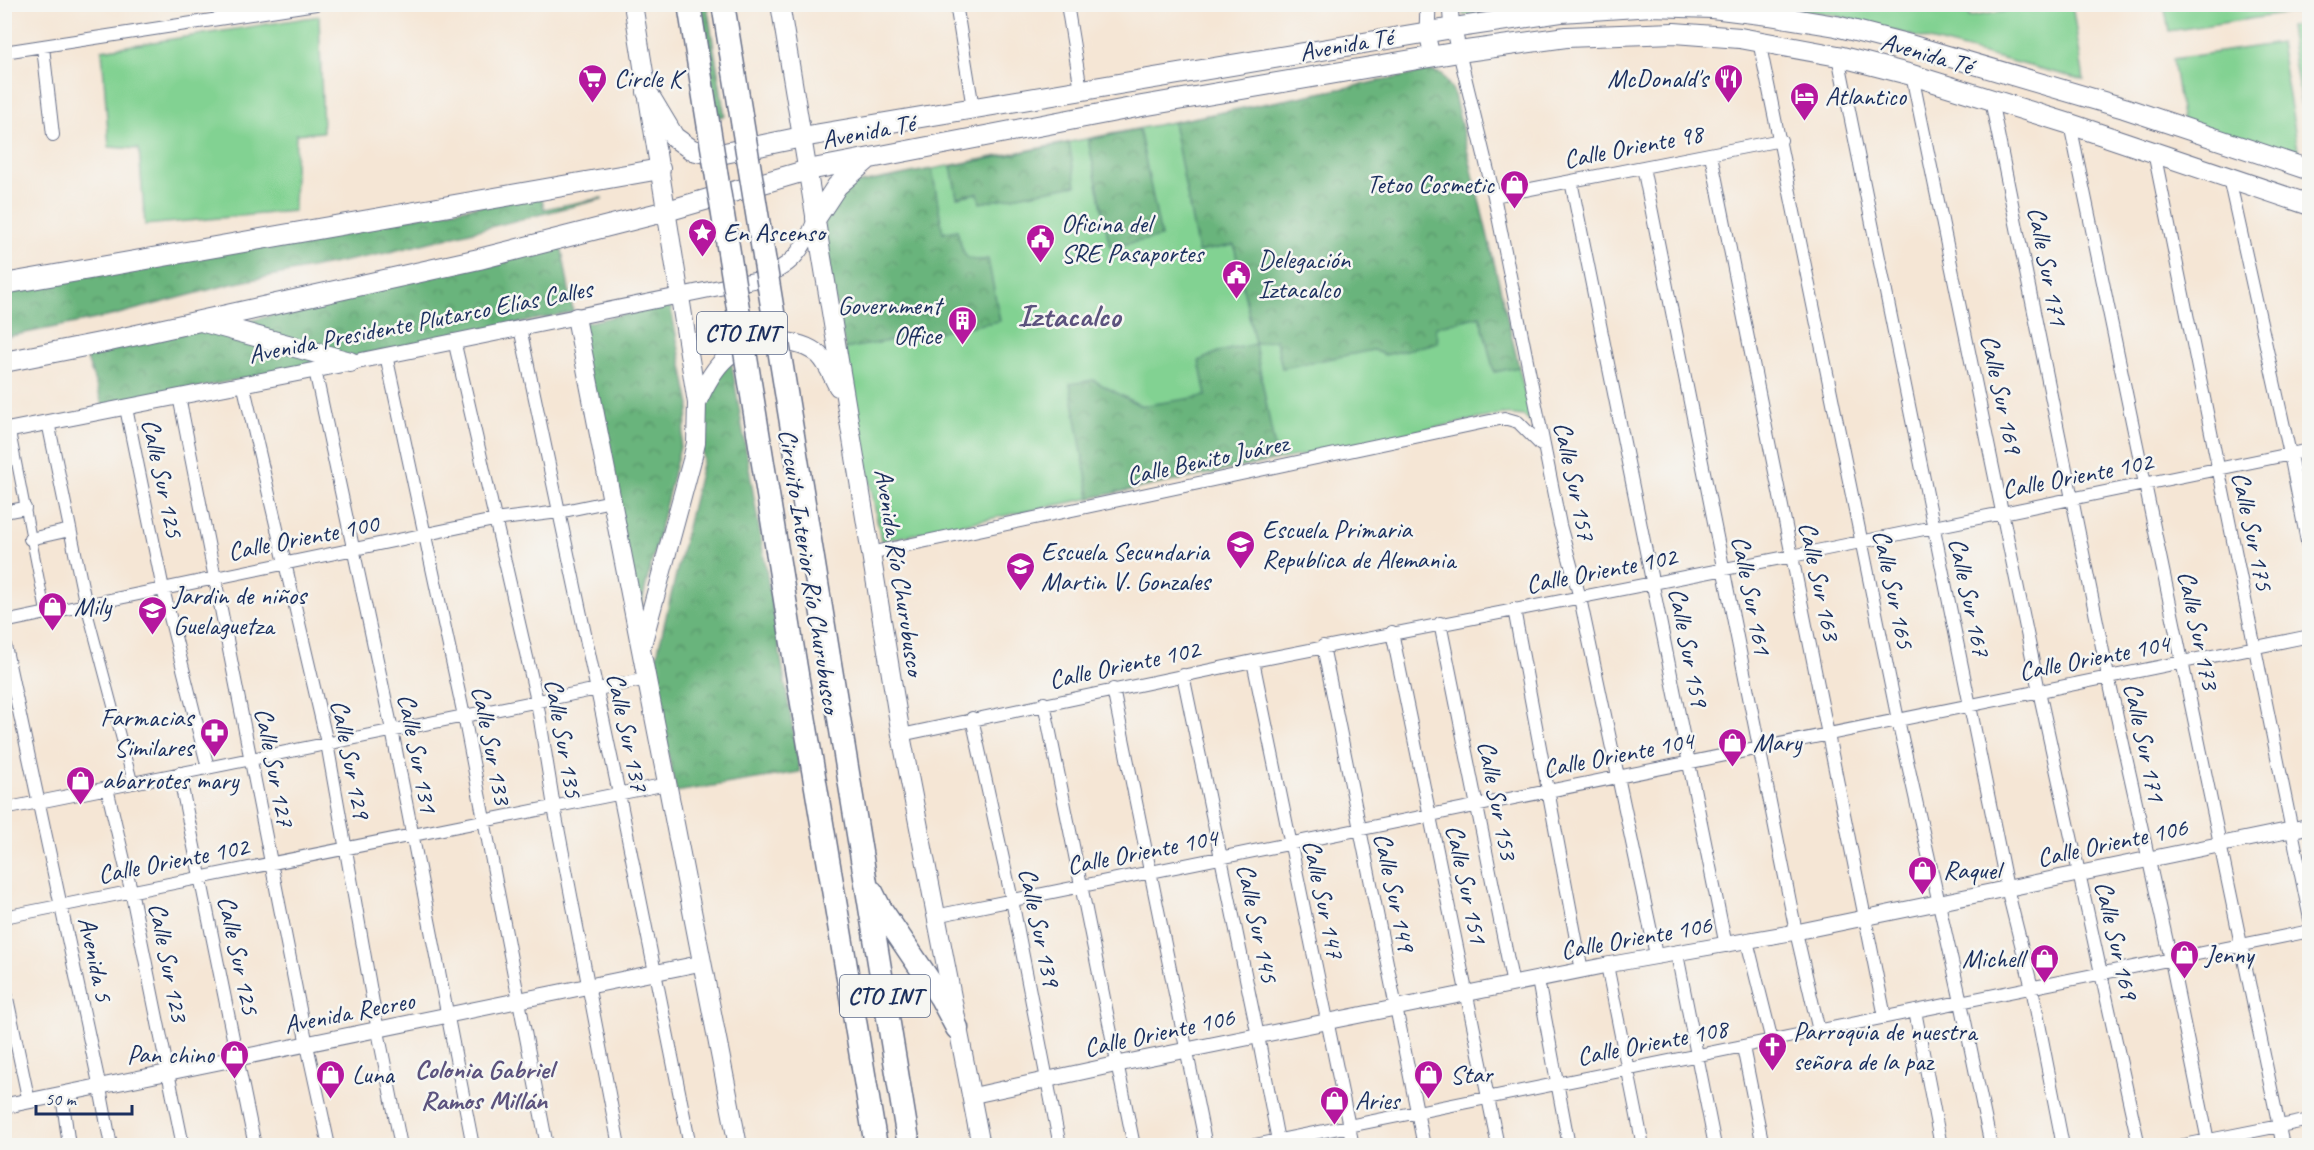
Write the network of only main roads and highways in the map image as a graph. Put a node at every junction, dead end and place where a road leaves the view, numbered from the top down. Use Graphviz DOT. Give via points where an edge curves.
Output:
graph roads {
  1 [pos="633,4"];
  2 [pos="689,4"];
  3 [pos="723,4"];
  4 [pos="780,4"];
  5 [pos="647,92"];
  6 [pos="802,137"];
  7 [pos="869,158"];
  8 [pos="660,169"];
  9 [pos="808,170"];
  10 [pos="2310,170"];
  11 [pos="2310,205"];
  12 [pos="668,211"];
  13 [pos="816,218"];
  14 [pos="4,284"];
  15 [pos="576,317"];
  16 [pos="202,321"];
  17 [pos="4,362"];
  18 [pos="350,362"];
  19 [pos="845,402"];
  20 [pos="697,403"];
  21 [pos="641,650"];
  22 [pos="865,878"];
  23 [pos="957,1028"];
  24 [pos="733,1145"];
  25 [pos="876,1146"];
  26 [pos="909,1146"];
  27 [pos="981,1146"];
  1 -- 5 [label="main road, CTO INT"];
  2 -- 25 [label="highway, Circuito Interior Río Churubusco / CTO INT, bridge"];
  3 -- 22 [label="highway, Circuito Interior Río Churubusco / CTO INT, bridge"];
  4 -- 6 [label="main road, Avenida Río Churubusco / CTO INT"];
  5 -- 6 [label="main road, Avenida Té" via="674,137 700,153 716,155"];
  5 -- 8 [label="main road, CTO INT"];
  6 -- 9 [label="main road, Avenida Río Churubusco / CTO INT"];
  6 -- 10 [label="main road, Avenida Té" via="1453,28 1561,12 1652,6 1712,8 1836,26 2124,108"];
  7 -- 9 [label="main road, Avenida Té"];
  7 -- 11 [label="main road, Avenida Té" via="1432,56 1566,36 1654,32 1759,41 1912,75"];
  7 -- 13 [label="main road" via="837,186"];
  8 -- 12 [label="main road, CTO INT"];
  8 -- 14 [label="main road"];
  9 -- 12 [label="main road, Avenida Té"];
  9 -- 13 [label="main road, Avenida Río Churubusco / CTO INT"];
  12 -- 16 [label="main road, Avenida Presidente Plutarco Elías Calles" via="478,259"];
  12 -- 20 [label="main road, CTO INT"];
  13 -- 19 [label="main road, Avenida Río Churubusco / CTO INT"];
  15 -- 21 [label="main road, CTO INT"];
  16 -- 17 [label="main road, Avenida Presidente Plutarco Elías Calles"];
  16 -- 18 [label="main road"];
  19 -- 20 [label="main road" via="820,356 799,345 774,342 752,346 726,358"];
  19 -- 23 [label="main road, Avenida Río Churubusco / CTO INT" via="901,735"];
  20 -- 21 [label="main road, CTO INT" via="692,460"];
  21 -- 24 [label="main road, CTO INT"];
  22 -- 23 [label="highway"];
  22 -- 26 [label="highway, Circuito Interior Río Churubusco / CTO INT"];
  23 -- 27 [label="main road, Avenida Río Churubusco / CTO INT"];
}
